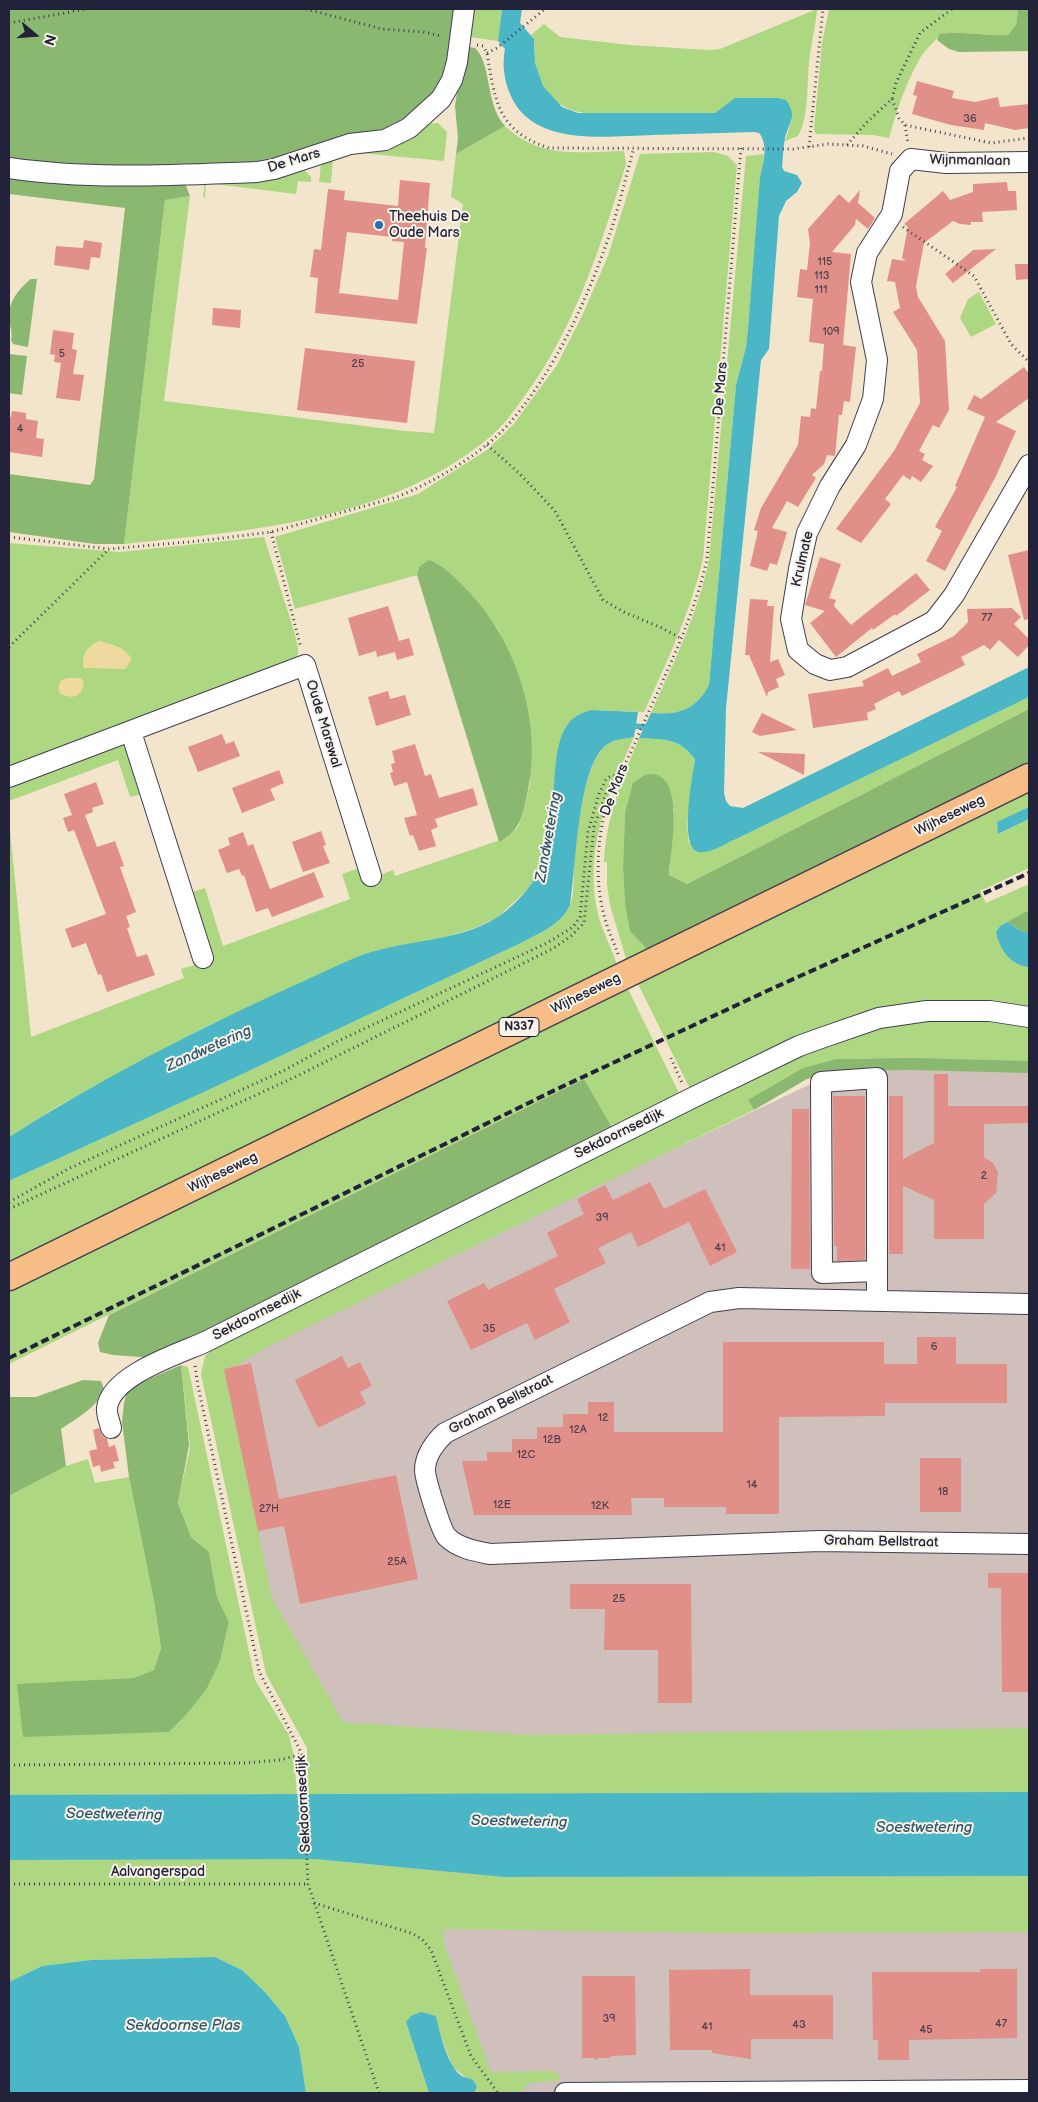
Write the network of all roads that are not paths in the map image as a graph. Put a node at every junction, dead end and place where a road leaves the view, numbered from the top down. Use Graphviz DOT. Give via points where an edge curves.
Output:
graph roads {
  1 [pos="464,9"];
  2 [pos="911,159"];
  3 [pos="1029,162"];
  4 [pos="9,168"];
  5 [pos="1029,465"];
  6 [pos="131,732"];
  7 [pos="9,777"];
  8 [pos="1029,777"];
  9 [pos="371,876"];
  10 [pos="202,958"];
  11 [pos="1029,1017"];
  12 [pos="877,1271"];
  13 [pos="9,1277"];
  14 [pos="876,1301"];
  15 [pos="1029,1304"];
  16 [pos="111,1428"];
  17 [pos="1029,1544"];
  18 [pos="1029,2090"];
  19 [pos="755,2092"];
  20 [pos="565,2093"];
  1 -- 4 [label="street, De Mars" via="455,71 447,91 409,128 385,140 350,144 257,172 116,177"];
  2 -- 3 [label="street, Wijnmanlaan" via="946,163"];
  2 -- 5 [label="street, Krulmate" via="900,171 890,218 867,253 861,282 877,360 873,399 856,445 830,486 807,533 791,619 798,650 815,664 830,670 847,668 934,621 954,594"];
  6 -- 7 [label="street, Oude Marswal"];
  6 -- 9 [label="street, Oude Marswal" via="305,665"];
  6 -- 10 [label="street"];
  8 -- 13 [label="main road, Wijheseweg / N337"];
  11 -- 16 [label="street, Sekdoornsedijk" via="957,1010 908,1013 879,1018 799,1046 127,1378 116,1389 107,1408"];
  12 -- 12 [label="street" via="876,1078 821,1082 822,1273"];
  12 -- 14 [label="street"];
  14 -- 15 [label="street, Graham Bellstraat"];
  14 -- 17 [label="street, Graham Bellstraat" via="739,1298 710,1302 445,1433 431,1452 425,1472 441,1528 446,1536 462,1547 490,1554 819,1541"];
  18 -- 19 [label="street"];
  19 -- 20 [label="street"];
}
